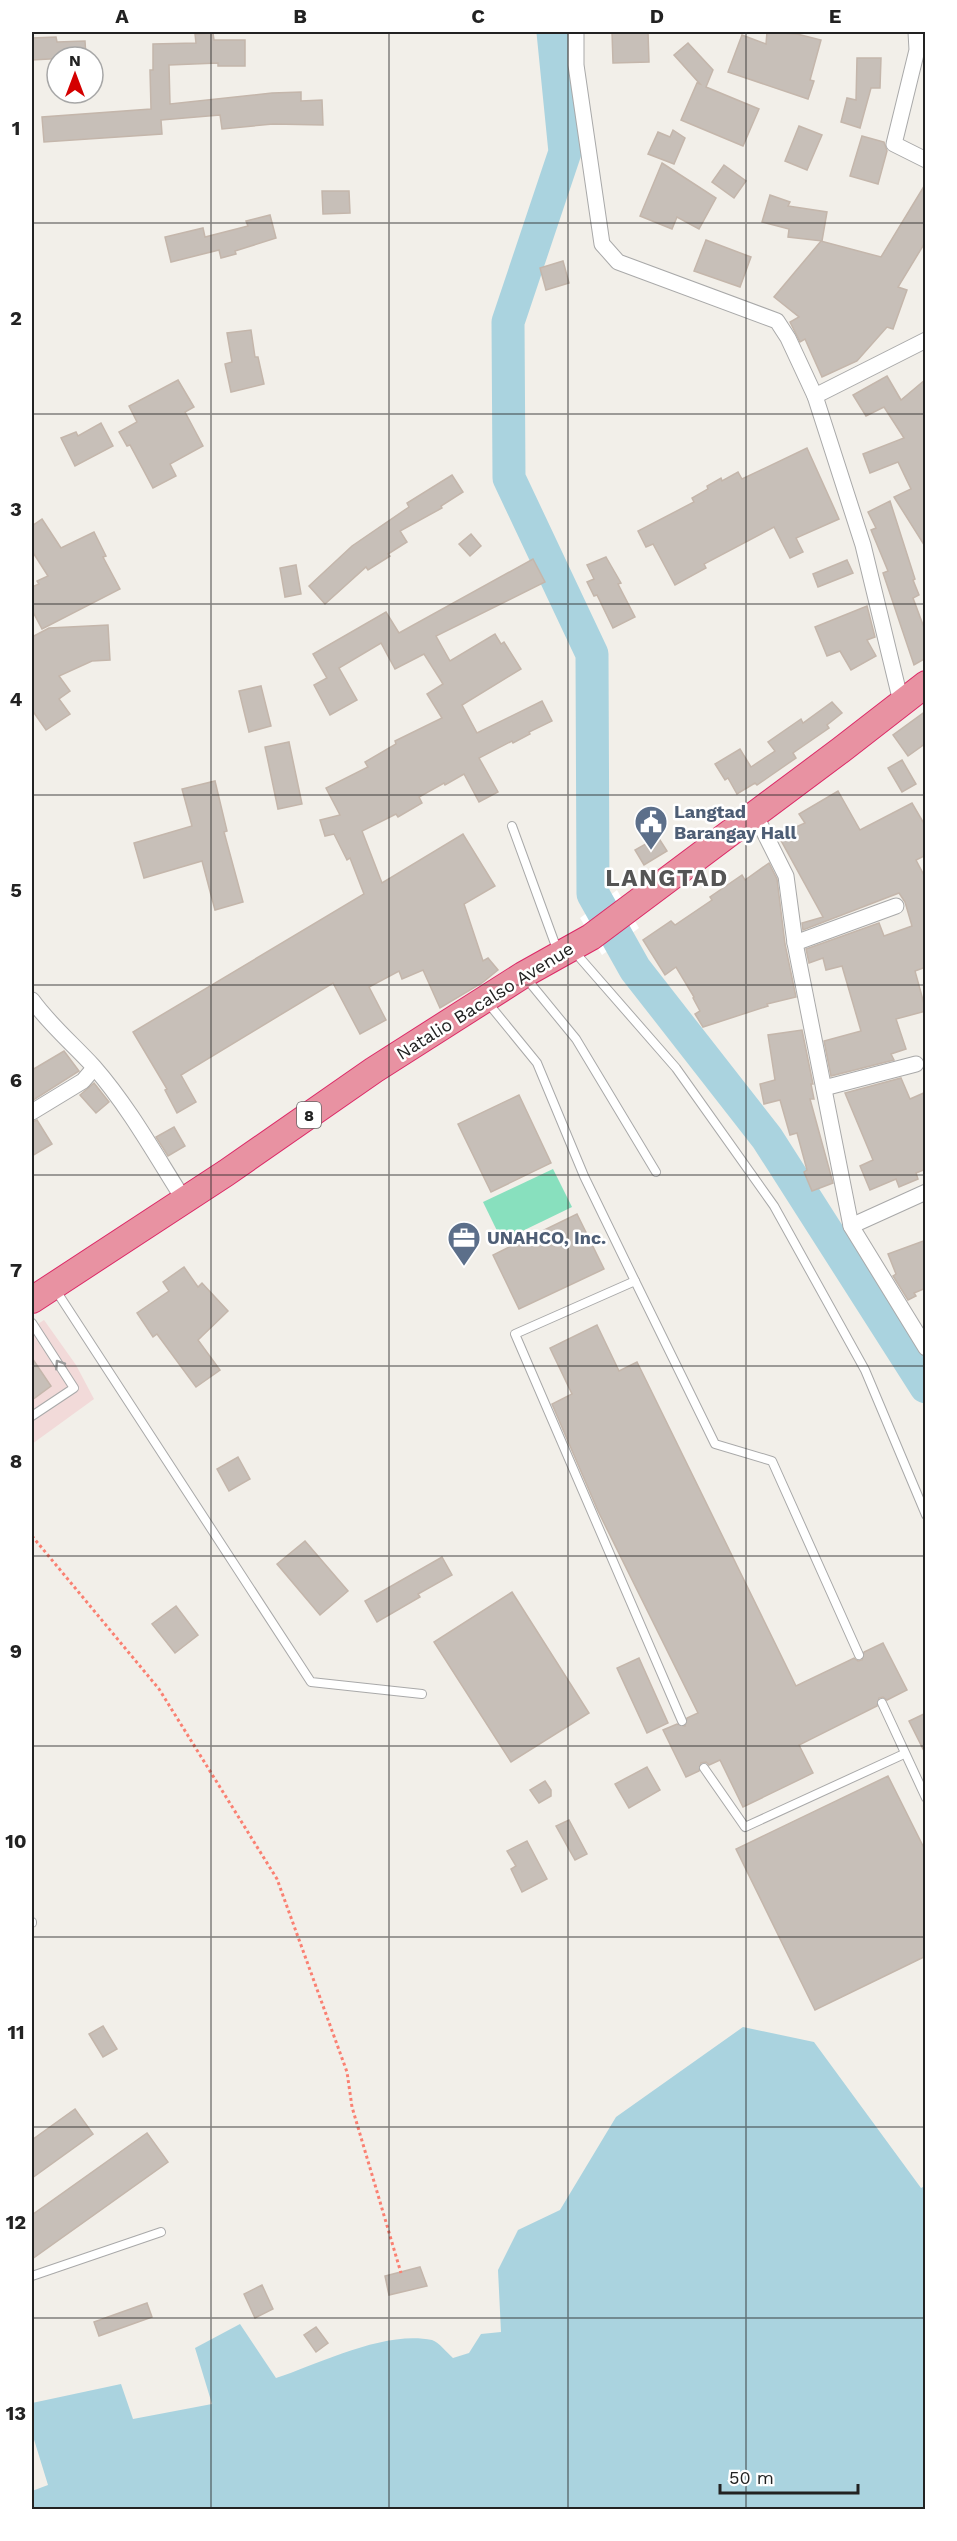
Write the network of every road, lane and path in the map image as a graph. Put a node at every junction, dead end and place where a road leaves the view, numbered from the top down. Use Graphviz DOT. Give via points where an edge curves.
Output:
graph roads {
  1 [pos="576,32"];
  2 [pos="916,32"];
  3 [pos="926,160"];
  4 [pos="926,340"];
  5 [pos="814,396"];
  6 [pos="926,684"];
  7 [pos="901,702"];
  8 [pos="755,814"];
  9 [pos="512,826"];
  10 [pos="896,906"];
  11 [pos="795,943"];
  12 [pos="573,946"];
  13 [pos="523,975"];
  14 [pos="484,999"];
  15 [pos="32,1000"];
  16 [pos="916,1064"];
  17 [pos="94,1068"];
  18 [pos="824,1088"];
  19 [pos="32,1112"];
  20 [pos="656,1172"];
  21 [pos="926,1192"];
  22 [pos="184,1200"];
  23 [pos="851,1226"];
  24 [pos="635,1281"];
  25 [pos="53,1286"];
  26 [pos="32,1300"];
  27 [pos="32,1323"];
  28 [pos="926,1348"];
  29 [pos="32,1416"];
  30 [pos="926,1515"];
  31 [pos="32,1536"];
  32 [pos="859,1655"];
  33 [pos="422,1694"];
  34 [pos="882,1703"];
  35 [pos="682,1721"];
  36 [pos="904,1754"];
  37 [pos="704,1768"];
  38 [pos="926,1798"];
  39 [pos="160,2232"];
  40 [pos="401,2273"];
  41 [pos="32,2276"];
  1 -- 5 [label="street" via="576,65 602,244 618,262 777,321"];
  2 -- 3 [label="street" via="917,50 894,144"];
  4 -- 5 [label="street"];
  5 -- 7 [label="street" via="863,545"];
  6 -- 7 [label="highway, Natalio Bacalso Avenue / 8"];
  7 -- 8 [label="highway, Natalio Bacalso Avenue / 8"];
  8 -- 11 [label="street" via="786,876"];
  8 -- 12 [label="highway, Natalio Bacalso Avenue / 8" via="628,910"];
  9 -- 12 [label="lane"];
  10 -- 11 [label="street"];
  11 -- 18 [label="street"];
  12 -- 13 [label="highway, Natalio Bacalso Avenue / 8"];
  12 -- 30 [label="lane" via="676,1068 774,1206 865,1370"];
  13 -- 14 [label="highway, Natalio Bacalso Avenue / 8"];
  13 -- 20 [label="lane" via="576,1039"];
  14 -- 22 [label="highway, Natalio Bacalso Avenue / 8"];
  14 -- 24 [label="lane" via="537,1063 584,1176"];
  15 -- 17 [label="street"];
  16 -- 18 [label="street"];
  17 -- 19 [label="street" via="82,1081"];
  17 -- 22 [label="street" via="129,1114"];
  18 -- 23 [label="street"];
  21 -- 23 [label="street"];
  22 -- 25 [label="highway, Natalio Bacalso Avenue / 8"];
  23 -- 28 [label="street"];
  24 -- 32 [label="lane" via="715,1444 772,1461"];
  24 -- 35 [label="lane" via="515,1334"];
  25 -- 26 [label="highway, Natalio Bacalso Avenue / 8"];
  25 -- 33 [label="lane" via="311,1682"];
  29 -- 27 [label="lane, one-way" via="74,1388"];
  31 -- 40 [label="path" via="159,1689 277,1879 347,2072 352,2107"];
  34 -- 36 [label="lane"];
  36 -- 37 [label="lane" via="745,1827"];
  36 -- 38 [label="lane"];
  39 -- 41 [label="lane"];
}
